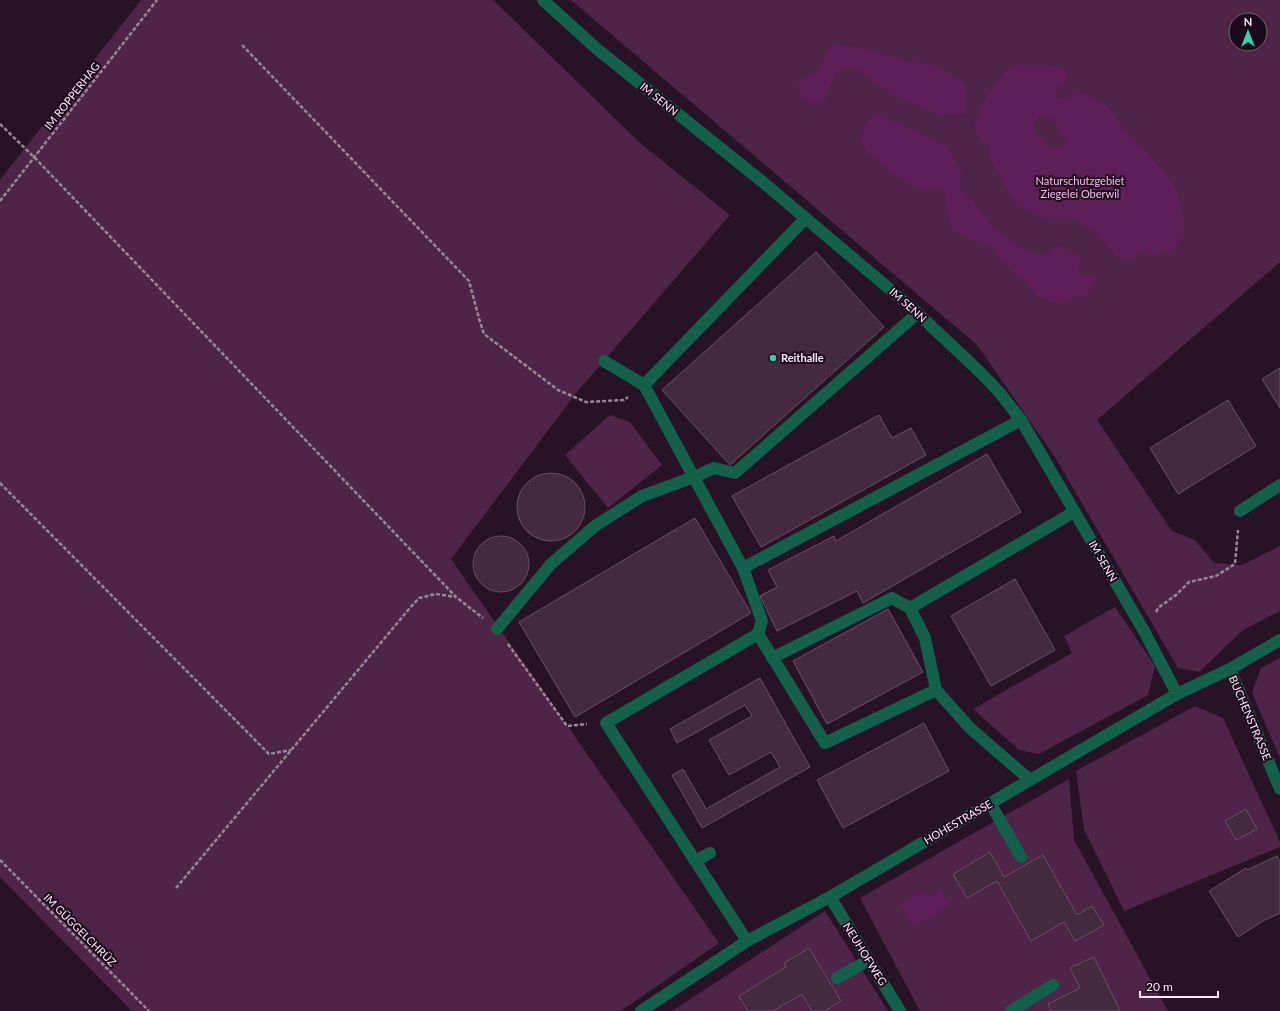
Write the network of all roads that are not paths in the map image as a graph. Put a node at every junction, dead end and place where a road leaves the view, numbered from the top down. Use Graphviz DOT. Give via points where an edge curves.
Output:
graph roads {
  1 [pos="543,0"];
  2 [pos="806,218"];
  3 [pos="918,313"];
  4 [pos="604,361"];
  5 [pos="644,385"];
  6 [pos="1021,420"];
  7 [pos="694,477"];
  8 [pos="1280,485"];
  9 [pos="1240,511"];
  10 [pos="1074,512"];
  11 [pos="743,568"];
  12 [pos="910,608"];
  13 [pos="497,629"];
  14 [pos="758,634"];
  15 [pos="1280,640"];
  16 [pos="772,658"];
  17 [pos="1230,669"];
  18 [pos="936,690"];
  19 [pos="1177,694"];
  20 [pos="1030,780"];
  21 [pos="1280,789"];
  22 [pos="990,803"];
  23 [pos="710,853"];
  24 [pos="1021,857"];
  25 [pos="695,861"];
  26 [pos="830,897"];
  27 [pos="747,941"];
  28 [pos="869,960"];
  29 [pos="837,978"];
  30 [pos="1053,985"];
  31 [pos="641,1011"];
  32 [pos="900,1011"];
  33 [pos="1011,1011"];
  1 -- 2 [label="street, IM SENN" via="597,49"];
  2 -- 3 [label="street, IM SENN"];
  2 -- 5 [label="street"];
  3 -- 6 [label="street, IM SENN" via="998,391"];
  3 -- 7 [label="street" via="735,473 714,468"];
  4 -- 5 [label="street"];
  5 -- 7 [label="street"];
  6 -- 10 [label="street, IM SENN"];
  6 -- 11 [label="street"];
  7 -- 11 [label="street"];
  7 -- 13 [label="street" via="642,496 595,526 551,564"];
  8 -- 9 [label="street"];
  10 -- 12 [label="street"];
  10 -- 19 [label="street, IM SENN" via="1144,631"];
  11 -- 14 [label="street" via="762,621"];
  12 -- 16 [label="street" via="892,598"];
  12 -- 18 [label="street" via="925,638"];
  14 -- 16 [label="street"];
  14 -- 25 [label="street" via="606,723"];
  15 -- 17 [label="street, HOHESTRASSE"];
  16 -- 18 [label="street" via="825,743"];
  17 -- 19 [label="street, HOHESTRASSE"];
  17 -- 21 [label="street, BUCHENSTRASSE"];
  18 -- 20 [label="street" via="970,728"];
  19 -- 20 [label="street, HOHESTRASSE"];
  20 -- 22 [label="street, HOHESTRASSE"];
  22 -- 24 [label="street"];
  22 -- 26 [label="street, HOHESTRASSE"];
  23 -- 25 [label="street"];
  25 -- 27 [label="street"];
  26 -- 27 [label="street, HOHESTRASSE"];
  26 -- 28 [label="street, NEUHOFWEG"];
  27 -- 31 [label="street, HOHESTRASSE"];
  28 -- 29 [label="street"];
  28 -- 32 [label="street, NEUHOFWEG"];
  30 -- 33 [label="street"];
}
